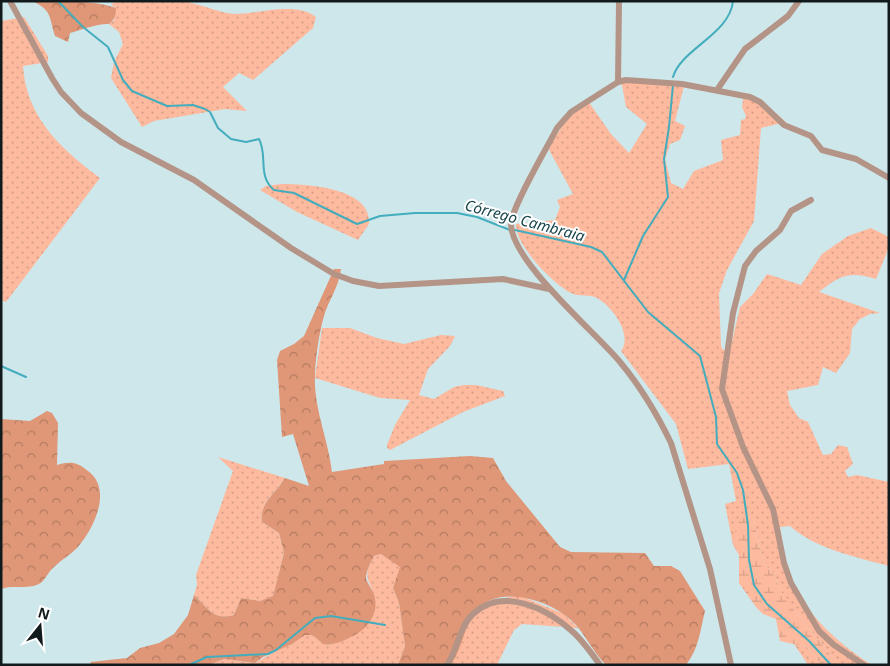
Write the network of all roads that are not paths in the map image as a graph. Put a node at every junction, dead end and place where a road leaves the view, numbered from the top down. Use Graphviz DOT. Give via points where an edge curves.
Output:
graph roads {
  1 [pos="10,1"];
  2 [pos="619,1"];
  3 [pos="799,1"];
  4 [pos="618,82"];
  5 [pos="717,90"];
  6 [pos="889,178"];
  7 [pos="811,200"];
  8 [pos="549,289"];
  9 [pos="448,665"];
  10 [pos="600,665"];
  11 [pos="731,665"];
  12 [pos="864,665"];
  1 -- 8 [label="street" via="52,78 81,112 121,142 194,180 334,274 379,286 503,279"];
  2 -- 4 [label="street"];
  3 -- 5 [label="street" via="788,16 745,49"];
  4 -- 5 [label="street" via="633,80"];
  4 -- 8 [label="street" via="565,117 517,205 511,226 512,237"];
  5 -- 6 [label="street" via="741,94 760,102 784,125 811,136 822,150 856,159"];
  7 -- 12 [label="street" via="791,211 780,230 745,266 733,313 722,389 743,447 771,502 791,583 819,631"];
  8 -- 11 [label="street" via="621,363 662,424 671,443 710,568"];
  9 -- 10 [label="street" via="462,631 474,614 505,599 518,601 553,617 573,632"];
}
